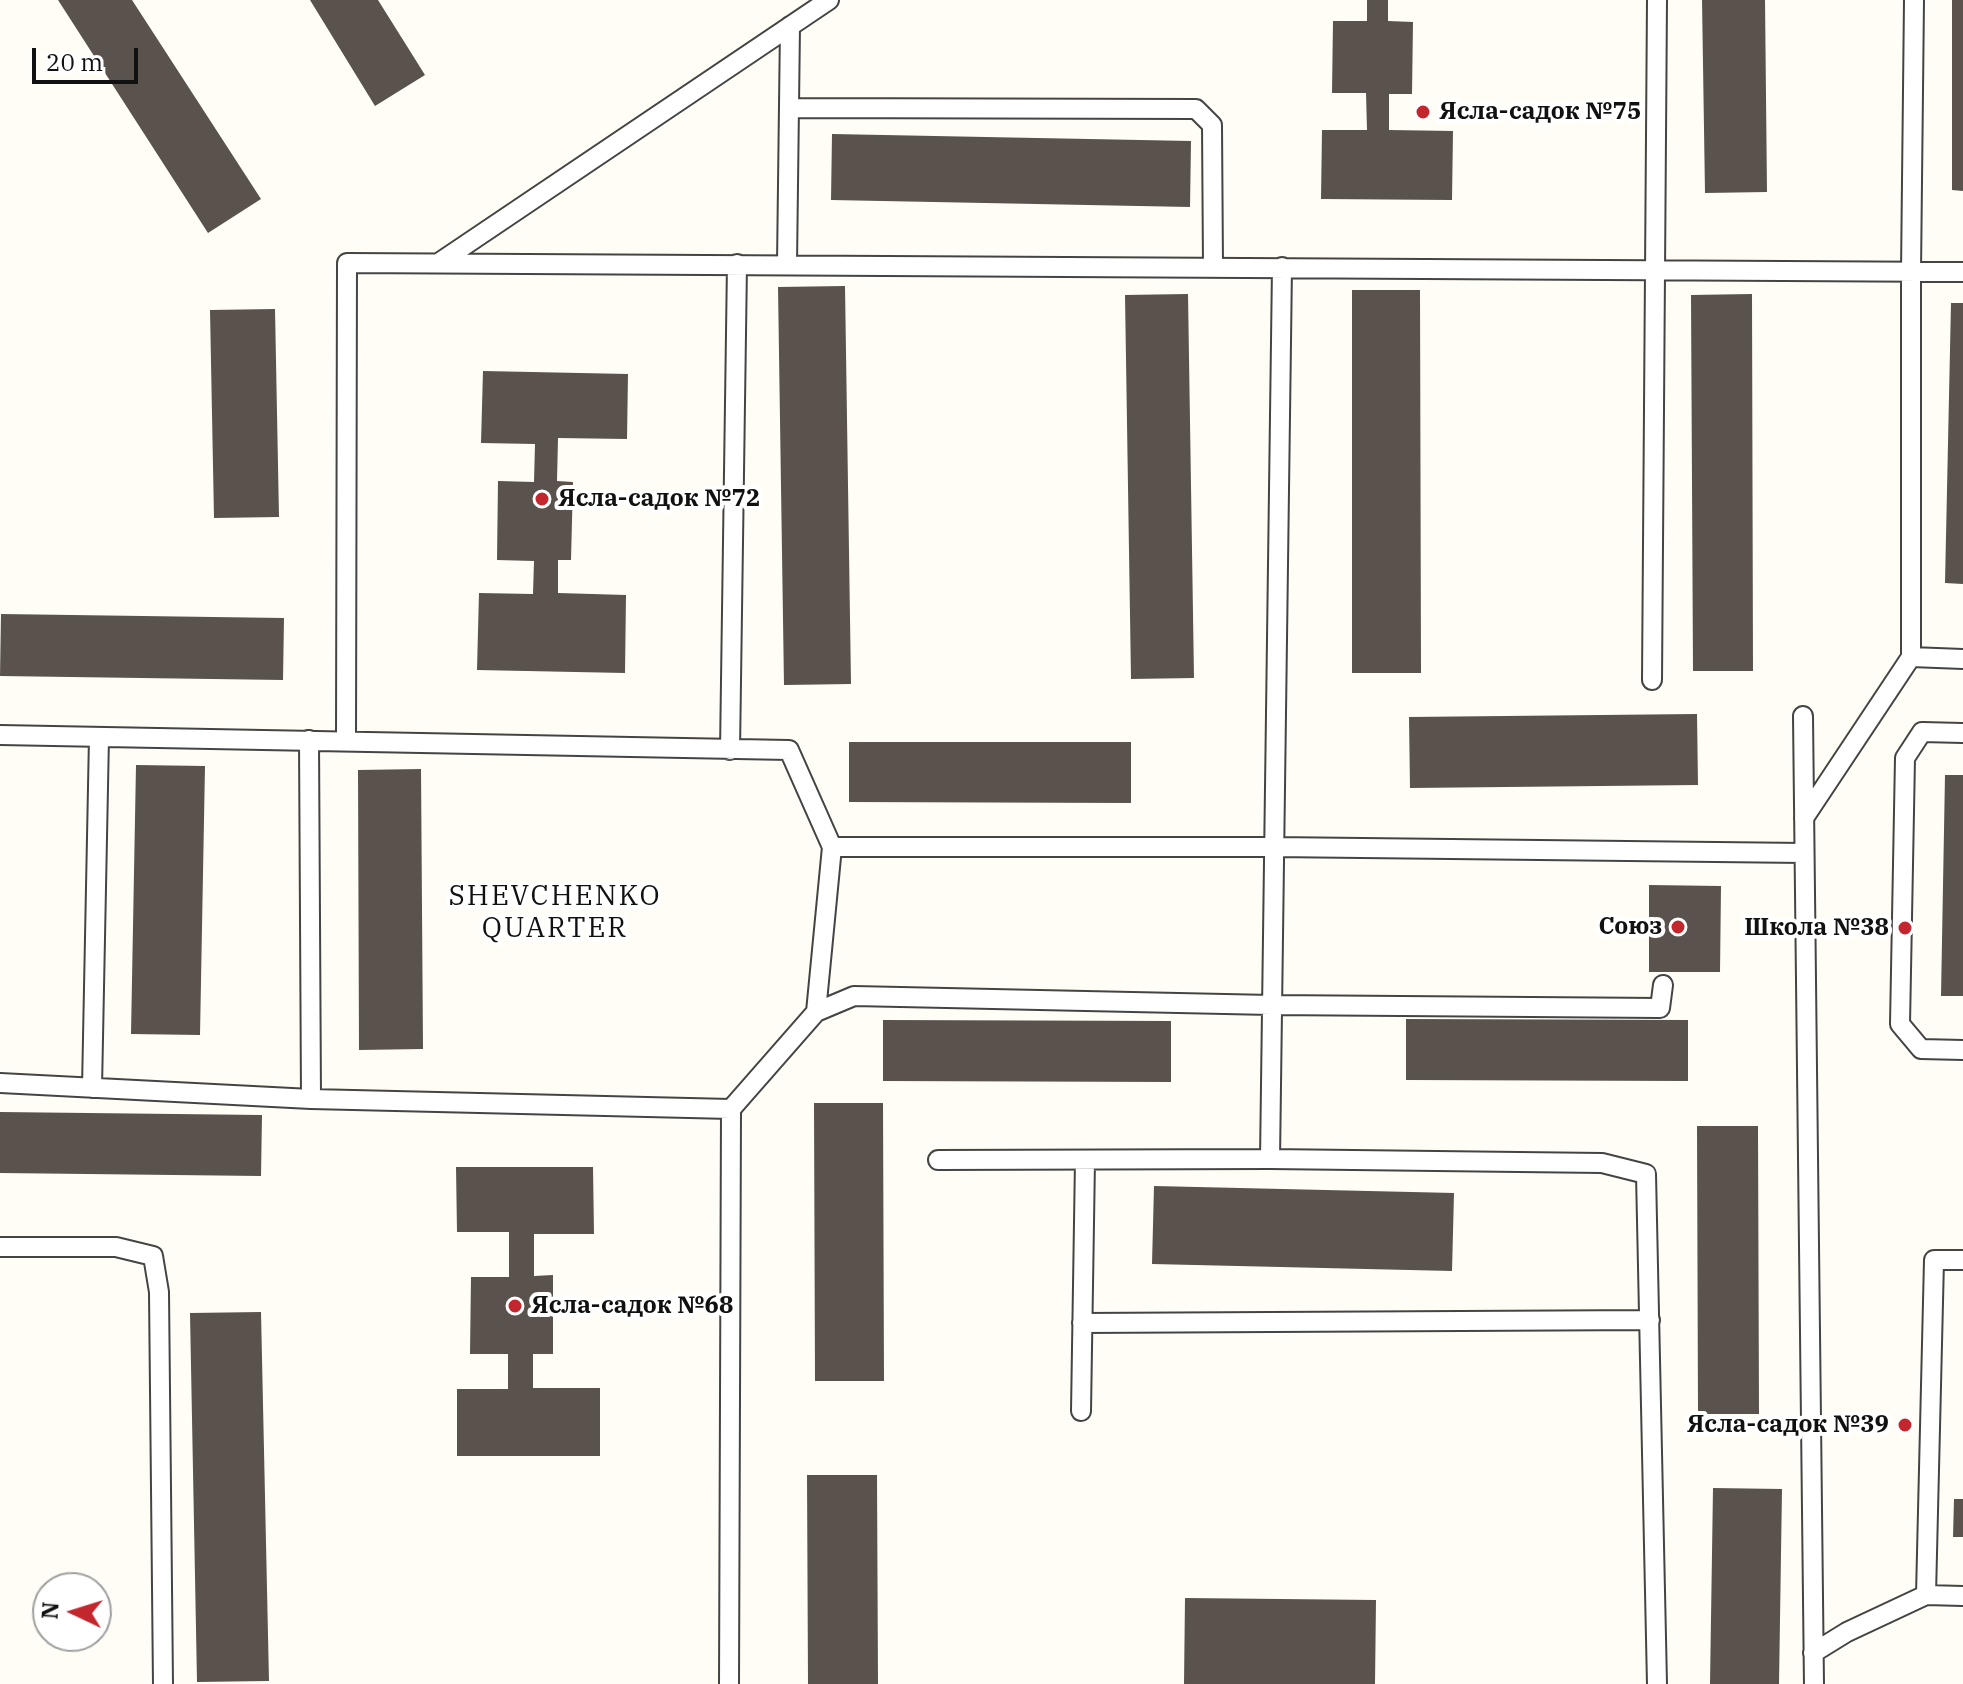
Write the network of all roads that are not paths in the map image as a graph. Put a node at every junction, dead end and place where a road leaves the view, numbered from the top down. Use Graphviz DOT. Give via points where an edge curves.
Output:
graph roads {
  1 [pos="829,0"];
  2 [pos="1657,0"];
  3 [pos="1914,0"];
  4 [pos="809,6"];
  5 [pos="790,26"];
  6 [pos="789,108"];
  7 [pos="440,263"];
  8 [pos="737,264"];
  9 [pos="787,264"];
  10 [pos="1213,266"];
  11 [pos="1282,267"];
  12 [pos="1655,270"];
  13 [pos="1911,272"];
  14 [pos="1963,272"];
  15 [pos="1911,657"];
  16 [pos="1963,659"];
  17 [pos="1652,680"];
  18 [pos="1803,716"];
  19 [pos="1963,733"];
  20 [pos="0,735"];
  21 [pos="99,737"];
  22 [pos="309,740"];
  23 [pos="346,741"];
  24 [pos="730,750"];
  25 [pos="1804,818"];
  26 [pos="832,847"];
  27 [pos="1274,847"];
  28 [pos="1804,853"];
  29 [pos="1663,985"];
  30 [pos="1271,1005"];
  31 [pos="816,1012"];
  32 [pos="1963,1050"];
  33 [pos="0,1083"];
  34 [pos="92,1088"];
  35 [pos="311,1099"];
  36 [pos="731,1109"];
  37 [pos="1270,1159"];
  38 [pos="938,1160"];
  39 [pos="1085,1160"];
  40 [pos="0,1247"];
  41 [pos="1963,1260"];
  42 [pos="1650,1320"];
  43 [pos="1082,1323"];
  44 [pos="1081,1411"];
  45 [pos="1926,1595"];
  46 [pos="1963,1596"];
  47 [pos="1813,1653"];
  48 [pos="163,1684"];
  49 [pos="729,1684"];
  50 [pos="1657,1684"];
  51 [pos="1814,1684"];
  1 -- 4 [label="lane"];
  2 -- 12 [label="lane"];
  3 -- 13 [label="lane"];
  4 -- 5 [label="lane"];
  5 -- 6 [label="lane"];
  5 -- 7 [label="lane"];
  6 -- 9 [label="lane"];
  6 -- 10 [label="lane" via="1196,109 1212,125"];
  7 -- 8 [label="lane"];
  7 -- 23 [label="lane" via="347,263"];
  8 -- 9 [label="lane"];
  8 -- 24 [label="lane"];
  9 -- 10 [label="lane"];
  10 -- 11 [label="lane"];
  11 -- 12 [label="lane"];
  11 -- 27 [label="lane"];
  12 -- 13 [label="lane"];
  12 -- 17 [label="lane"];
  13 -- 14 [label="lane"];
  13 -- 15 [label="lane"];
  15 -- 16 [label="lane"];
  15 -- 25 [label="lane"];
  18 -- 25 [label="lane"];
  19 -- 32 [label="lane" via="1922,732 1905,758 1900,1024 1921,1049"];
  20 -- 21 [label="lane"];
  21 -- 22 [label="lane"];
  21 -- 34 [label="lane"];
  22 -- 23 [label="lane"];
  22 -- 35 [label="lane"];
  23 -- 24 [label="lane"];
  24 -- 26 [label="lane" via="789,750"];
  25 -- 28 [label="lane"];
  26 -- 27 [label="lane"];
  26 -- 31 [label="lane"];
  27 -- 28 [label="lane"];
  27 -- 30 [label="lane"];
  28 -- 47 [label="lane"];
  29 -- 30 [label="lane" via="1660,1008"];
  30 -- 31 [label="lane" via="854,996"];
  30 -- 37 [label="lane"];
  31 -- 36 [label="lane"];
  33 -- 34 [label="lane"];
  34 -- 35 [label="lane"];
  35 -- 36 [label="lane"];
  36 -- 49 [label="lane"];
  37 -- 39 [label="lane"];
  37 -- 42 [label="lane" via="1602,1163 1646,1174"];
  38 -- 39 [label="lane"];
  39 -- 43 [label="lane"];
  40 -- 48 [label="lane" via="116,1247 153,1256 159,1292"];
  41 -- 45 [label="lane" via="1934,1260"];
  42 -- 43 [label="lane"];
  42 -- 50 [label="lane"];
  43 -- 44 [label="lane"];
  45 -- 46 [label="lane"];
  45 -- 47 [label="lane"];
  47 -- 51 [label="lane"];
}
